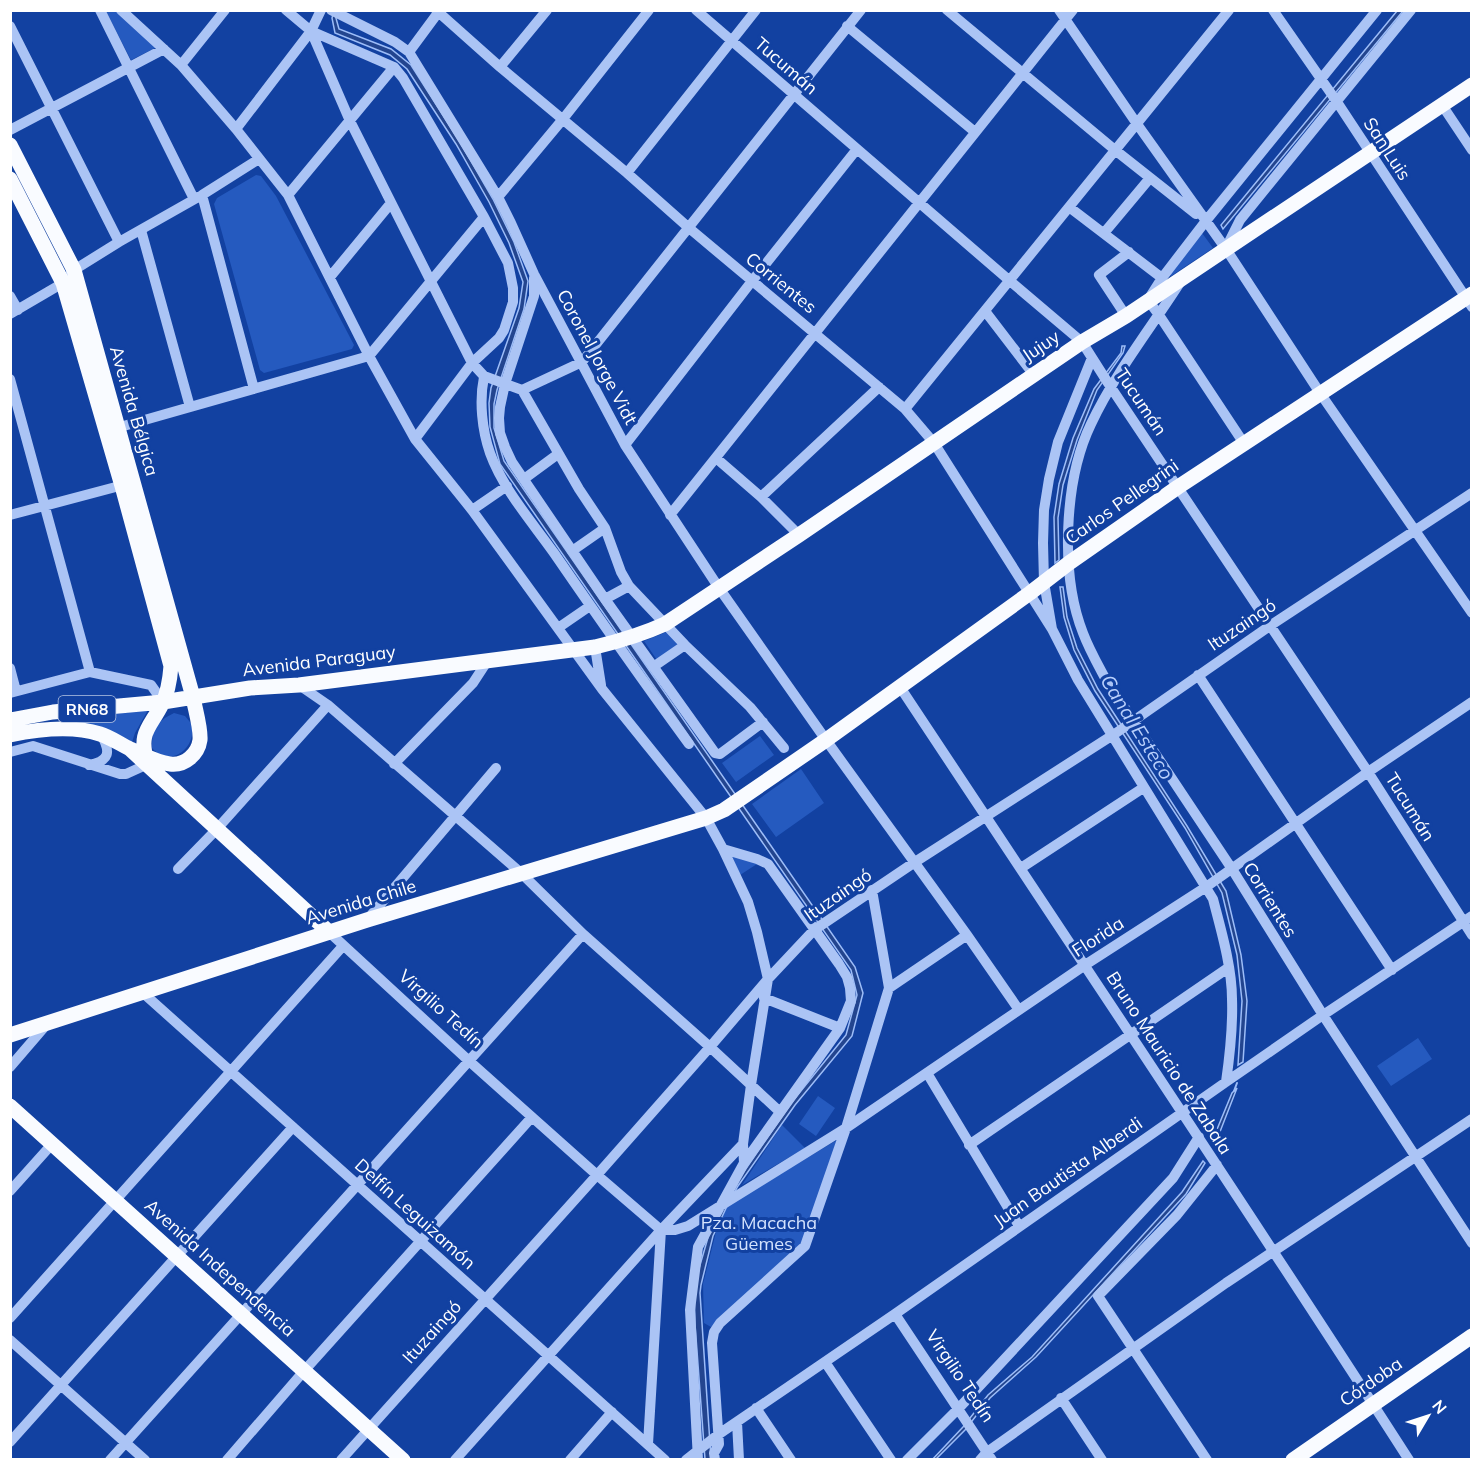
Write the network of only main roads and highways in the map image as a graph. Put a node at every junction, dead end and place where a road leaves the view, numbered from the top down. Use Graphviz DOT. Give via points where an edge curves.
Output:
graph roads {
  1 [pos="1472,85"];
  2 [pos="10,145"];
  3 [pos="10,178"];
  4 [pos="1470,300"];
  5 [pos="112,429"];
  6 [pos="128,484"];
  7 [pos="632,637"];
  8 [pos="183,663"];
  9 [pos="250,688"];
  10 [pos="192,697"];
  11 [pos="164,702"];
  12 [pos="10,720"];
  13 [pos="10,735"];
  14 [pos="146,760"];
  15 [pos="724,810"];
  16 [pos="329,932"];
  17 [pos="10,1035"];
  18 [pos="10,1106"];
  19 [pos="1472,1336"];
  20 [pos="403,1460"];
  21 [pos="1293,1460"];
  1 -- 7 [label="main road, Jujuy" via="665,624"];
  2 -- 5 [label="main road, Avenida Bélgica" via="74,270"];
  3 -- 5 [label="main road, Avenida Bélgica" via="63,284"];
  4 -- 15 [label="main road, Carlos Pellegrini" via="1243,442"];
  5 -- 6 [label="main road, Avenida Bélgica"];
  6 -- 8 [label="main road, Avenida Bélgica"];
  6 -- 11 [label="main road, Avenida Bélgica" via="171,666"];
  7 -- 9 [label="main road, Avenida Paraguay" via="573,650"];
  8 -- 9 [label="main road" via="197,681"];
  8 -- 10 [label="main road, Avenida Bélgica"];
  9 -- 10 [label="main road, Avenida Paraguay"];
  10 -- 11 [label="main road, Avenida Paraguay"];
  10 -- 14 [label="main road" via="200,739 194,755 180,764"];
  11 -- 12 [label="main road, Avenida Paraguay / RN68"];
  11 -- 14 [label="main road" via="145,733"];
  13 -- 14 [label="main road, RN68" via="81,730 101,734"];
  14 -- 16 [label="main road, Virgilio Tedín" via="216,830"];
  15 -- 16 [label="main road, Avenida Chile"];
  16 -- 17 [label="main road, Avenida Chile"];
  18 -- 20 [label="main road, Avenida Independencia"];
  19 -- 21 [label="main road, Córdoba"];
}
